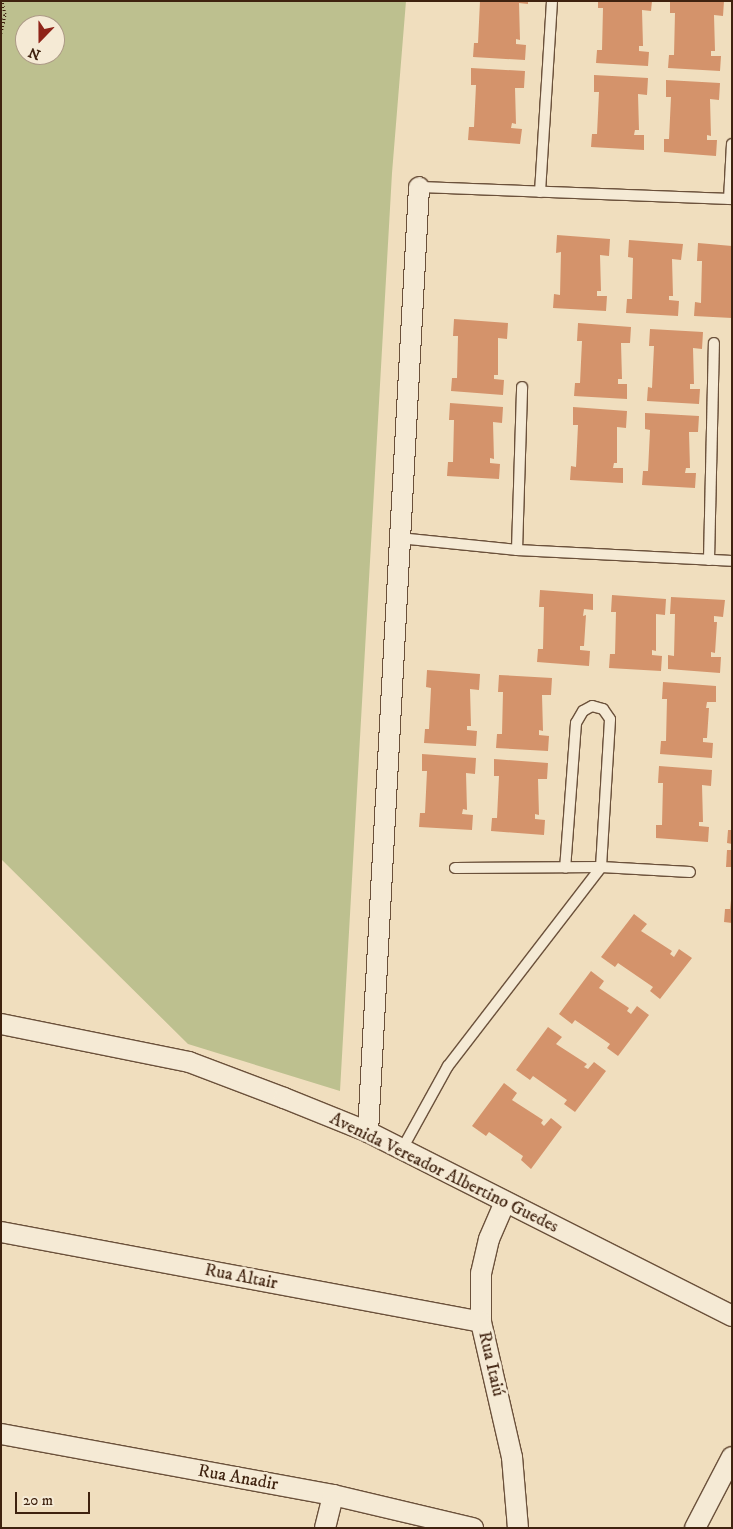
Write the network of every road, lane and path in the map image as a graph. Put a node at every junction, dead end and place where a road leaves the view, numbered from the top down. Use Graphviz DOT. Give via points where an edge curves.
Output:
graph roads {
  1 [pos="2,1"];
  2 [pos="552,1"];
  3 [pos="1,33"];
  4 [pos="732,144"];
  5 [pos="419,187"];
  6 [pos="540,192"];
  7 [pos="730,199"];
  8 [pos="714,343"];
  9 [pos="522,387"];
  10 [pos="399,538"];
  11 [pos="517,550"];
  12 [pos="709,560"];
  13 [pos="732,561"];
  14 [pos="601,867"];
  15 [pos="455,868"];
  16 [pos="565,868"];
  17 [pos="690,872"];
  18 [pos="1,1024"];
  19 [pos="368,1132"];
  20 [pos="401,1151"];
  21 [pos="505,1202"];
  22 [pos="1,1232"];
  23 [pos="732,1316"];
  24 [pos="481,1322"];
  25 [pos="1,1434"];
  26 [pos="732,1457"];
  27 [pos="333,1495"];
  28 [pos="325,1528"];
  29 [pos="474,1528"];
  30 [pos="518,1528"];
  31 [pos="695,1528"];
  1 -- 3 [label="path" via="5,14"];
  2 -- 6 [label="lane"];
  4 -- 7 [label="lane"];
  5 -- 6 [label="lane"];
  5 -- 10 [label="street"];
  6 -- 7 [label="lane"];
  8 -- 12 [label="lane"];
  9 -- 11 [label="lane"];
  10 -- 11 [label="lane"];
  10 -- 19 [label="street"];
  11 -- 12 [label="lane"];
  12 -- 13 [label="lane"];
  14 -- 16 [label="lane"];
  14 -- 16 [label="lane" via="610,719 603,709 592,706 583,711 576,723"];
  14 -- 17 [label="lane"];
  14 -- 20 [label="lane" via="448,1066"];
  15 -- 16 [label="lane"];
  18 -- 19 [label="street, Avenida Vereador Albertino Guedes" via="190,1062"];
  19 -- 20 [label="street, Avenida Vereador Albertino Guedes"];
  20 -- 21 [label="street, Avenida Vereador Albertino Guedes"];
  21 -- 23 [label="street, Avenida Vereador Albertino Guedes"];
  21 -- 24 [label="street, Rua Itaiú" via="489,1239 482,1273"];
  22 -- 24 [label="street, Rua Altair"];
  24 -- 30 [label="street, Rua Itaiú" via="512,1457"];
  25 -- 27 [label="street, Rua Anadir"];
  26 -- 31 [label="street"];
  27 -- 28 [label="street"];
  27 -- 29 [label="street, Rua Anadir"];
}
